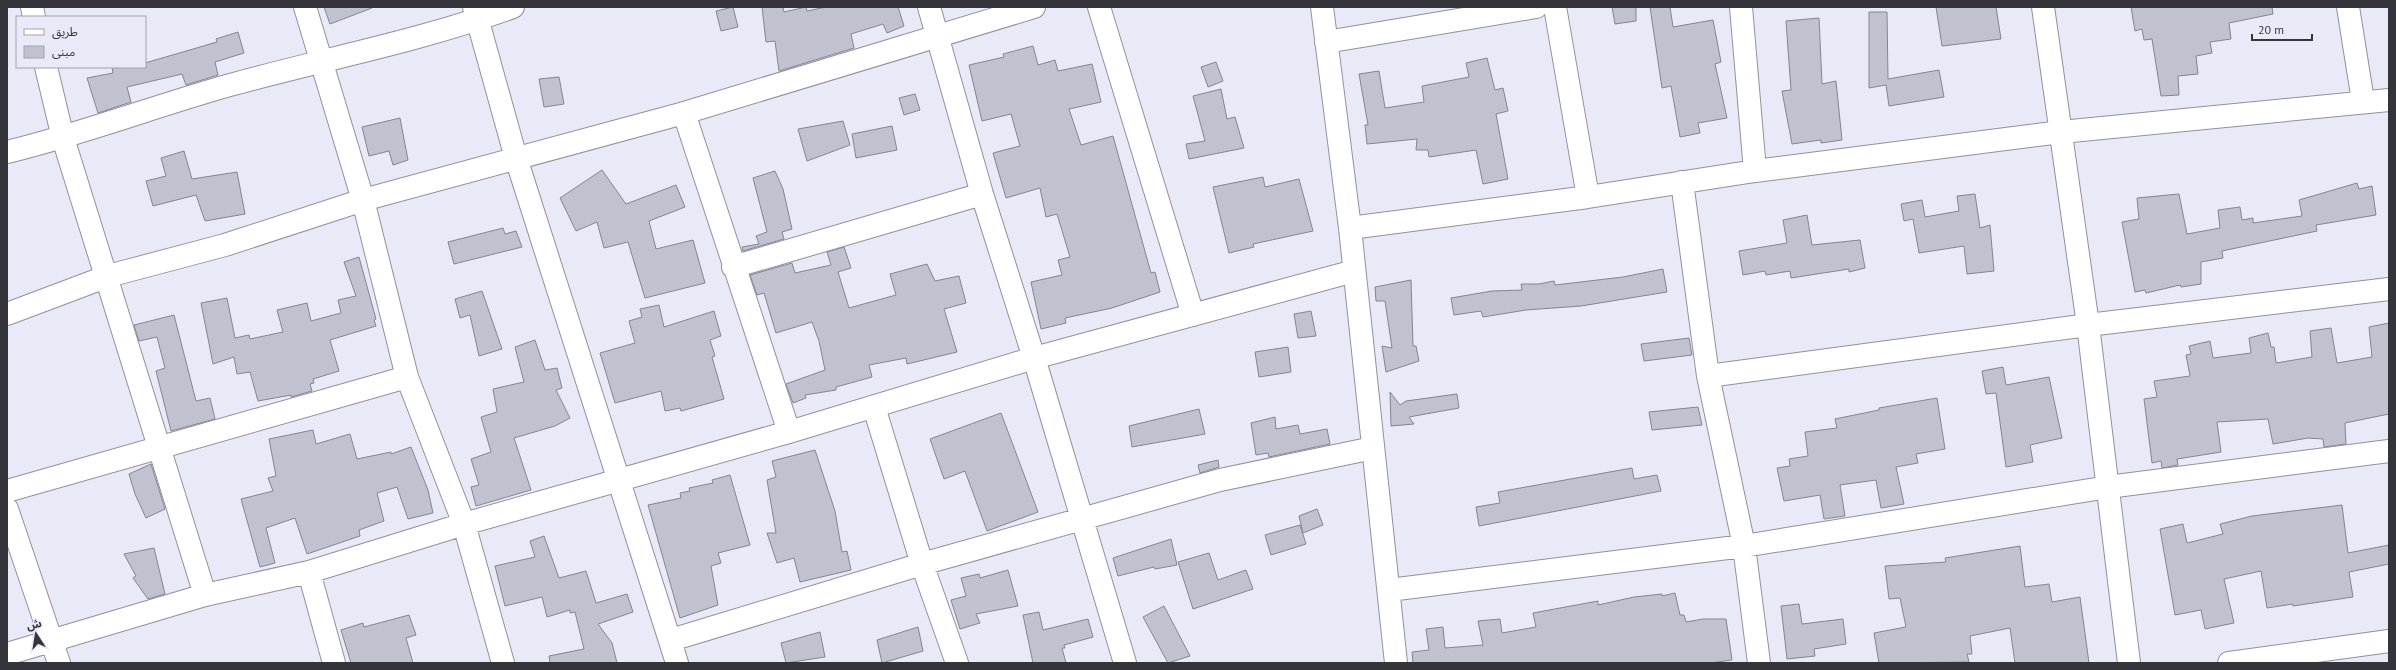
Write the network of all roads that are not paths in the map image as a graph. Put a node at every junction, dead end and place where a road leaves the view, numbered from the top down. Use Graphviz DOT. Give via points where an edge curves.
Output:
graph roads {
  1 [pos="305,7"];
  2 [pos="513,7"];
  3 [pos="929,7"];
  4 [pos="1034,7"];
  5 [pos="1099,7"];
  6 [pos="1322,7"];
  7 [pos="1536,7"];
  8 [pos="1556,7"];
  9 [pos="1741,7"];
  10 [pos="2043,7"];
  11 [pos="2348,7"];
  12 [pos="476,13"];
  13 [pos="938,37"];
  14 [pos="1326,42"];
  15 [pos="322,60"];
  16 [pos="46,68"];
  17 [pos="2389,100"];
  18 [pos="2363,101"];
  19 [pos="684,113"];
  20 [pos="2060,132"];
  21 [pos="63,138"];
  22 [pos="7,152"];
  23 [pos="516,158"];
  24 [pos="1755,171"];
  25 [pos="1682,182"];
  26 [pos="982,194"];
  27 [pos="1588,198"];
  28 [pos="363,200"];
  29 [pos="1350,228"];
  30 [pos="733,267"];
  31 [pos="1354,271"];
  32 [pos="108,276"];
  33 [pos="2389,289"];
  34 [pos="7,314"];
  35 [pos="1193,316"];
  36 [pos="2088,325"];
  37 [pos="1034,358"];
  38 [pos="1708,376"];
  39 [pos="407,377"];
  40 [pos="874,407"];
  41 [pos="789,432"];
  42 [pos="161,448"];
  43 [pos="1373,448"];
  44 [pos="2389,451"];
  45 [pos="620,480"];
  46 [pos="2108,487"];
  47 [pos="7,491"];
  48 [pos="7,509"];
  49 [pos="1083,519"];
  50 [pos="464,524"];
  51 [pos="1744,546"];
  52 [pos="922,564"];
  53 [pos="309,572"];
  54 [pos="1389,590"];
  55 [pos="205,595"];
  56 [pos="52,640"];
  57 [pos="671,640"];
  58 [pos="2389,641"];
  59 [pos="7,654"];
  60 [pos="59,663"];
  61 [pos="334,663"];
  62 [pos="503,663"];
  63 [pos="677,663"];
  64 [pos="956,663"];
  65 [pos="1125,663"];
  66 [pos="1396,663"];
  67 [pos="1759,663"];
  68 [pos="2129,663"];
  69 [pos="2229,663"];
  1 -- 15 [label="street"];
  2 -- 12 [label="street"];
  3 -- 13 [label="street"];
  4 -- 13 [label="street"];
  5 -- 35 [label="street"];
  6 -- 14 [label="street"];
  7 -- 14 [label="street"];
  8 -- 27 [label="street"];
  9 -- 24 [label="street"];
  10 -- 20 [label="street"];
  11 -- 18 [label="street"];
  12 -- 15 [label="street" via="395,44"];
  12 -- 23 [label="street"];
  13 -- 19 [label="street"];
  13 -- 26 [label="street"];
  14 -- 29 [label="street"];
  15 -- 21 [label="street" via="179,99"];
  15 -- 28 [label="street"];
  16 -- 21 [label="street"];
  17 -- 18 [label="street"];
  18 -- 20 [label="street"];
  19 -- 23 [label="street"];
  19 -- 30 [label="street"];
  20 -- 24 [label="street"];
  20 -- 36 [label="street"];
  21 -- 22 [label="street"];
  21 -- 32 [label="street"];
  23 -- 28 [label="street"];
  23 -- 45 [label="street"];
  24 -- 25 [label="street"];
  25 -- 27 [label="street"];
  25 -- 38 [label="street"];
  26 -- 30 [label="street"];
  26 -- 37 [label="street"];
  27 -- 29 [label="street"];
  28 -- 32 [label="street" via="224,245"];
  28 -- 39 [label="street"];
  29 -- 31 [label="street"];
  30 -- 41 [label="street"];
  31 -- 35 [label="street"];
  31 -- 43 [label="street"];
  32 -- 34 [label="street"];
  32 -- 42 [label="street"];
  33 -- 36 [label="street"];
  35 -- 37 [label="street"];
  36 -- 38 [label="street"];
  36 -- 46 [label="street"];
  37 -- 40 [label="street"];
  37 -- 49 [label="street"];
  38 -- 51 [label="street"];
  39 -- 42 [label="street"];
  39 -- 50 [label="street"];
  40 -- 41 [label="street"];
  40 -- 52 [label="street"];
  41 -- 45 [label="street"];
  42 -- 47 [label="street"];
  42 -- 55 [label="street"];
  43 -- 49 [label="street" via="1220,480"];
  43 -- 54 [label="street"];
  44 -- 46 [label="street"];
  45 -- 50 [label="street"];
  45 -- 57 [label="street"];
  46 -- 51 [label="street"];
  46 -- 68 [label="street"];
  48 -- 56 [label="street"];
  49 -- 52 [label="street"];
  49 -- 65 [label="street"];
  50 -- 53 [label="street"];
  50 -- 62 [label="street"];
  51 -- 54 [label="street"];
  51 -- 67 [label="street"];
  52 -- 57 [label="street"];
  52 -- 64 [label="street"];
  53 -- 55 [label="street"];
  53 -- 61 [label="street"];
  54 -- 66 [label="street"];
  55 -- 56 [label="street"];
  56 -- 59 [label="street"];
  56 -- 60 [label="street"];
  57 -- 63 [label="street"];
  58 -- 69 [label="street"];
}
